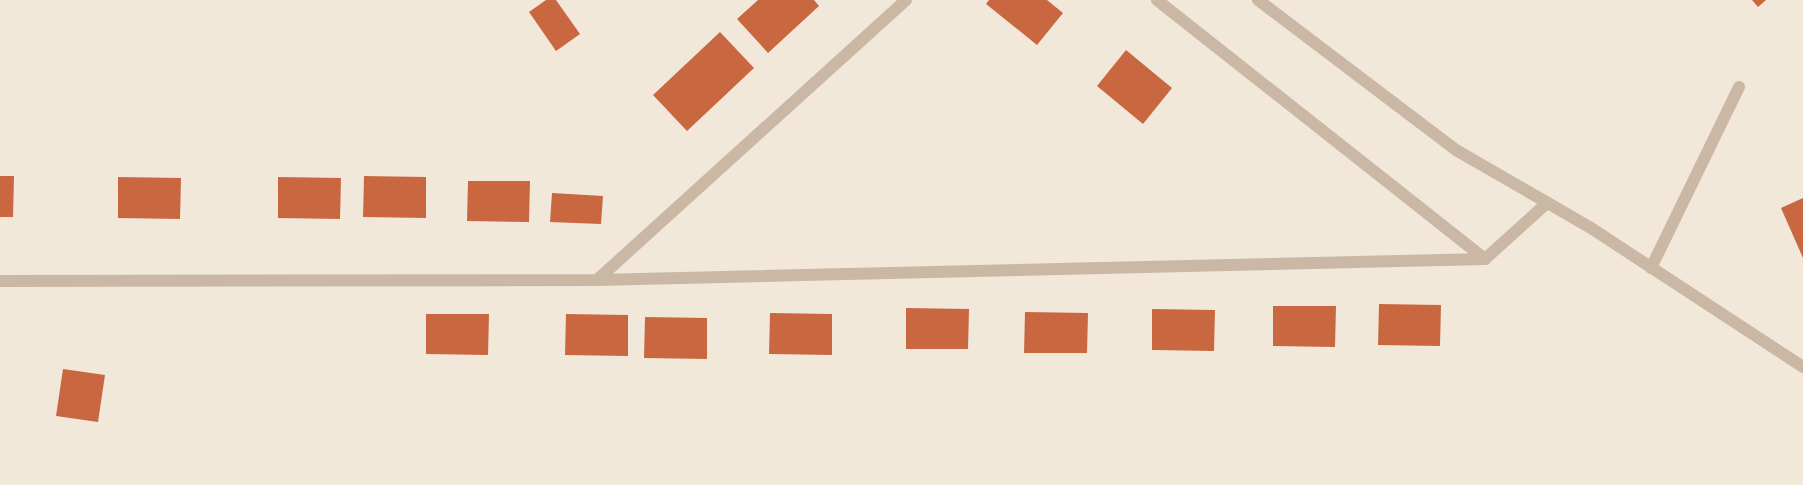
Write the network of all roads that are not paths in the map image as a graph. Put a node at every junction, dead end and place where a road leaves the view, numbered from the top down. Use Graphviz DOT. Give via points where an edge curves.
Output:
graph roads {
  1 [pos="906,0"];
  2 [pos="1157,0"];
  3 [pos="1258,0"];
  4 [pos="1739,88"];
  5 [pos="1546,203"];
  6 [pos="1485,259"];
  7 [pos="1651,268"];
  8 [pos="598,280"];
  9 [pos="0,281"];
  10 [pos="1803,367"];
  1 -- 8 [label="street"];
  2 -- 6 [label="street"];
  3 -- 5 [label="street" via="1456,150"];
  4 -- 7 [label="street"];
  5 -- 6 [label="street"];
  5 -- 7 [label="street"];
  6 -- 8 [label="street"];
  7 -- 10 [label="street"];
  8 -- 9 [label="street"];
}
